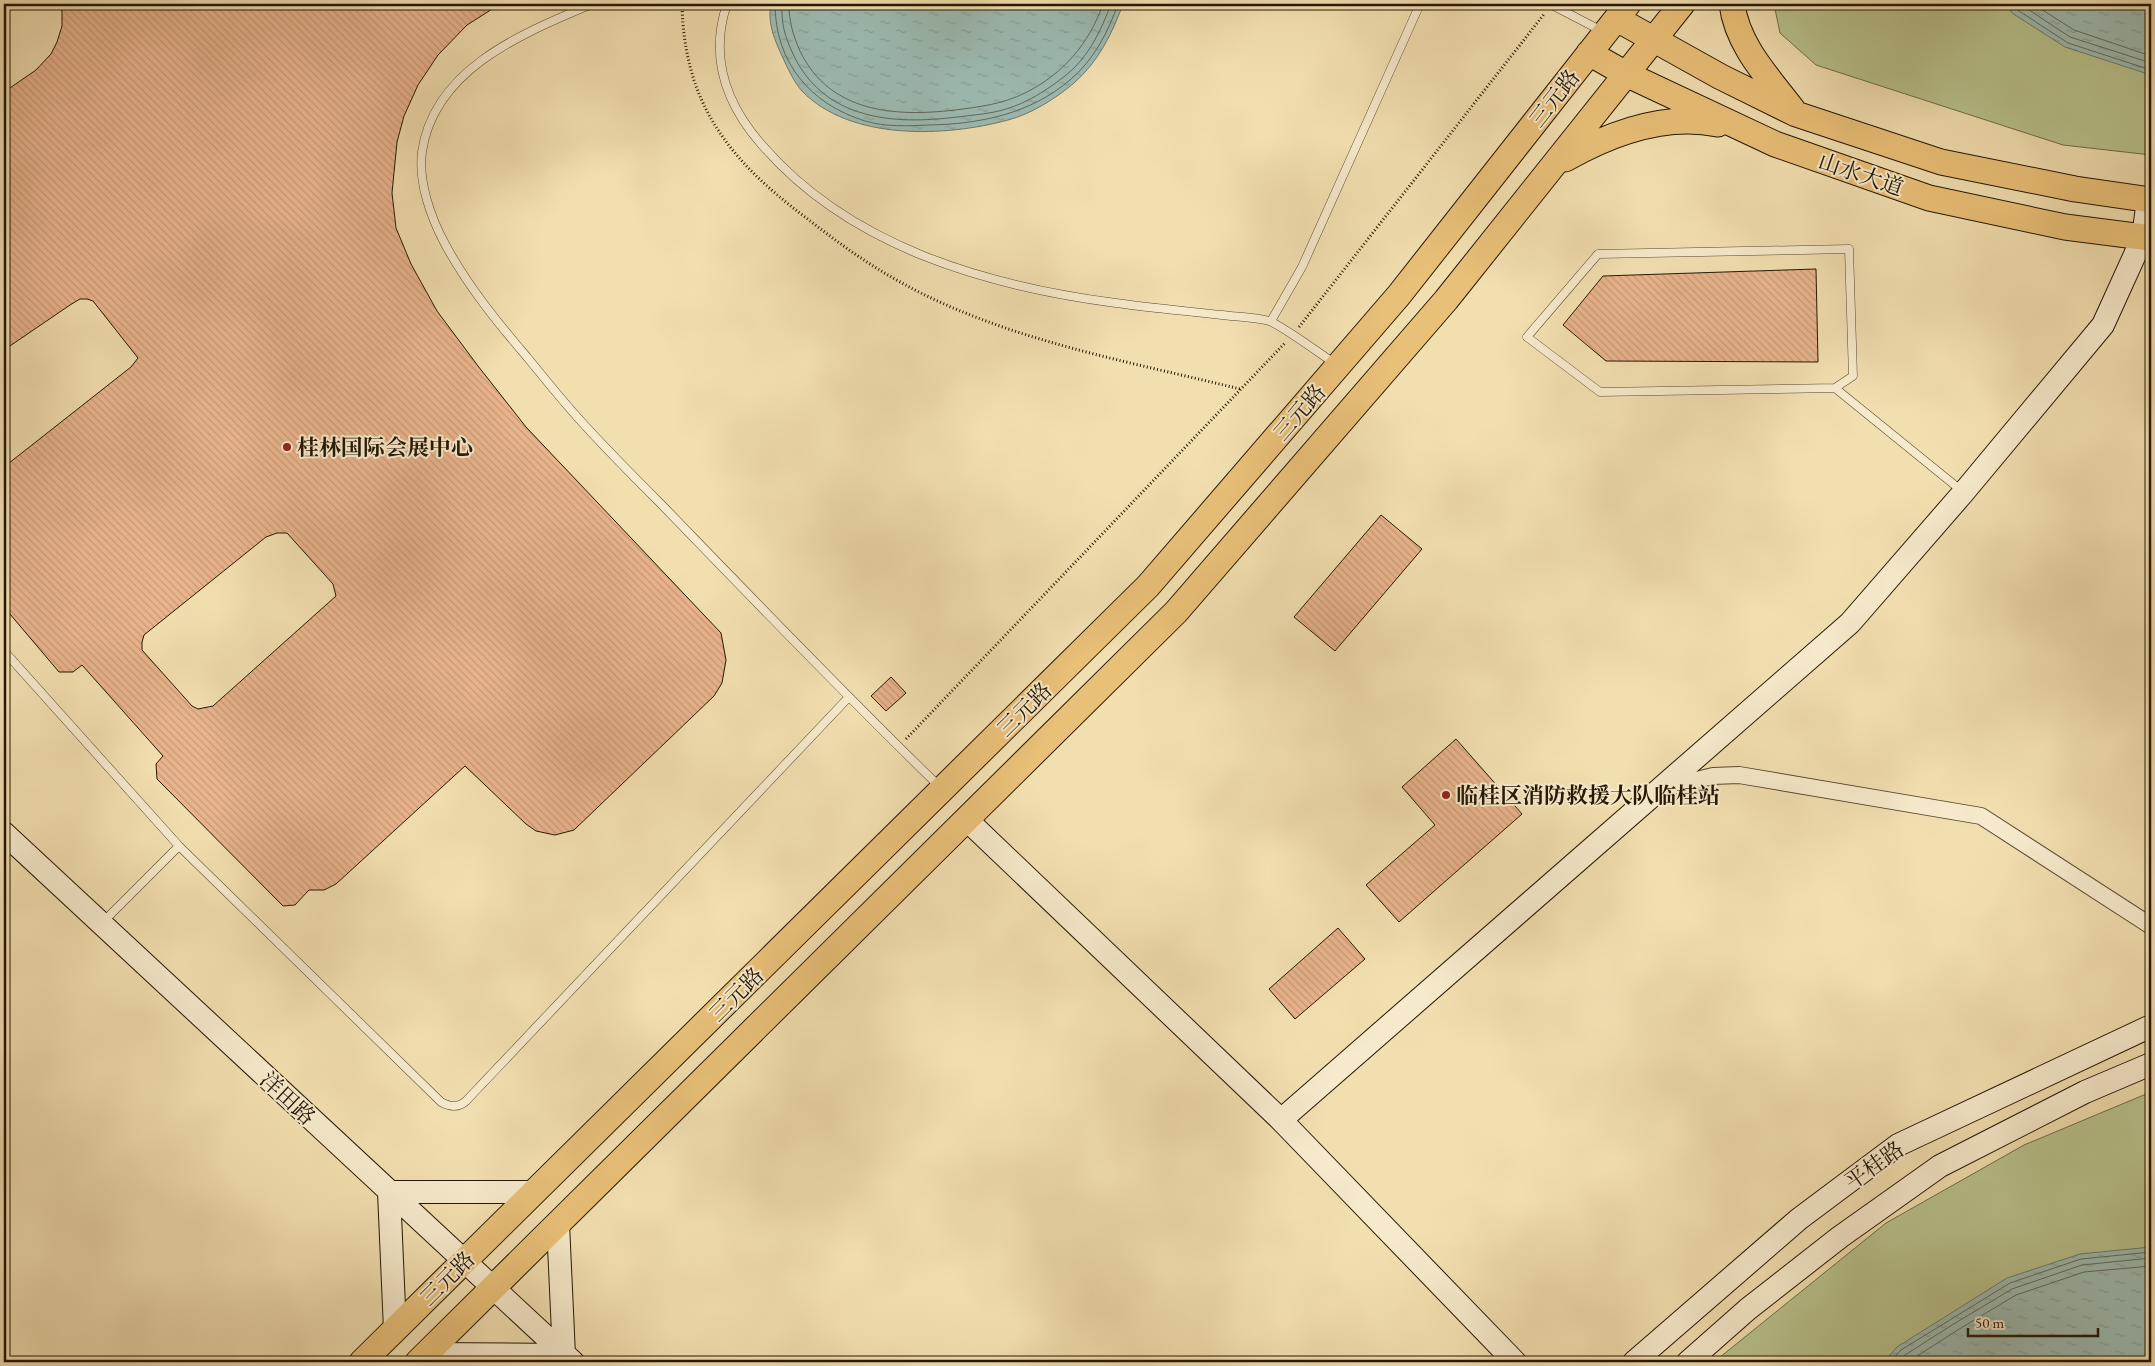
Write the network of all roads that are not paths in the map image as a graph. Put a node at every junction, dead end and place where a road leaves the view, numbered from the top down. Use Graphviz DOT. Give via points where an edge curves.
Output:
graph roads {
  1 [pos="592,4"];
  2 [pos="727,4"];
  3 [pos="1420,4"];
  4 [pos="1551,4"];
  5 [pos="1682,4"];
  6 [pos="1732,4"];
  7 [pos="1617,19"];
  8 [pos="1654,41"];
  9 [pos="1589,54"];
  10 [pos="1626,74"];
  11 [pos="1796,114"];
  12 [pos="1744,129"];
  13 [pos="1552,167"];
  14 [pos="2150,200"];
  15 [pos="2147,237"];
  16 [pos="1270,321"];
  17 [pos="1338,366"];
  18 [pos="1835,388"];
  19 [pos="1964,493"];
  20 [pos="4,651"];
  21 [pos="848,698"];
  22 [pos="1662,789"];
  23 [pos="943,790"];
  24 [pos="967,820"];
  25 [pos="4,833"];
  26 [pos="179,846"];
  27 [pos="100,924"];
  28 [pos="2151,926"];
  29 [pos="2151,1026"];
  30 [pos="2151,1064"];
  31 [pos="1281,1120"];
  32 [pos="389,1192"];
  33 [pos="535,1192"];
  34 [pos="558,1224"];
  35 [pos="464,1262"];
  36 [pos="492,1288"];
  37 [pos="395,1330"];
  38 [pos="422,1358"];
  39 [pos="568,1359"];
  40 [pos="362,1362"];
  41 [pos="1515,1362"];
  42 [pos="1634,1362"];
  43 [pos="1688,1362"];
  1 -- 21 [label="lane" via="543,24 480,61 448,92 432,115 422,153 426,194 434,219 446,245 492,315 578,418"];
  2 -- 16 [label="lane" via="720,32 720,57 734,107 775,161 852,222 934,261 1012,284 1115,303"];
  3 -- 16 [label="lane" via="1302,267"];
  4 -- 7 [label="lane"];
  5 -- 8 [label="main road, 三元路"];
  6 -- 11 [label="main road" via="1734,22 1753,57"];
  7 -- 8 [label="main road, 山水大道"];
  7 -- 9 [label="main road, 三元路"];
  8 -- 10 [label="main road, 三元路"];
  8 -- 11 [label="main road, 山水大道"];
  9 -- 10 [label="main road, 山水大道"];
  9 -- 17 [label="main road, 三元路" via="1399,295"];
  10 -- 12 [label="main road, 山水大道"];
  10 -- 13 [label="main road, 三元路"];
  11 -- 14 [label="main road, 山水大道" via="1941,162 2075,189"];
  12 -- 13 [label="main road" via="1706,122 1674,121 1630,130 1593,143"];
  12 -- 15 [label="main road, 山水大道" via="1775,144 1930,198 2065,228"];
  13 -- 24 [label="main road, 三元路" via="1446,300 1176,612"];
  14 -- 15 [label="street"];
  15 -- 19 [label="street" via="2102,326"];
  16 -- 17 [label="lane"];
  17 -- 23 [label="main road, 三元路" via="1148,586"];
  18 -- 18 [label="lane" via="1853,376 1848,249 1598,254 1527,337 1600,392"];
  18 -- 19 [label="lane"];
  19 -- 22 [label="street" via="1850,623"];
  20 -- 26 [label="lane"];
  21 -- 23 [label="lane"];
  21 -- 26 [label="lane" via="459,1106 441,1102"];
  22 -- 28 [label="street" via="1713,776 1739,775 1981,816"];
  22 -- 31 [label="street"];
  23 -- 33 [label="main road, 三元路"];
  24 -- 31 [label="street"];
  24 -- 34 [label="main road, 三元路"];
  25 -- 27 [label="street, 洋田路"];
  26 -- 27 [label="lane"];
  27 -- 32 [label="street, 洋田路"];
  29 -- 42 [label="street, 平桂路" via="1898,1145 1799,1219"];
  30 -- 43 [label="street, 平桂路" via="2085,1092 1940,1166 1817,1255"];
  31 -- 41 [label="street"];
  32 -- 33 [label="street"];
  32 -- 35 [label="street, 洋田路"];
  32 -- 37 [label="street"];
  33 -- 35 [label="main road, 三元路"];
  34 -- 36 [label="main road, 三元路"];
  34 -- 39 [label="street"];
  35 -- 36 [label="street, 洋田路"];
  35 -- 37 [label="main road, 三元路"];
  36 -- 38 [label="main road, 三元路"];
  36 -- 39 [label="street, 洋田路"];
  37 -- 40 [label="main road, 三元路"];
  38 -- 39 [label="street"];
}
